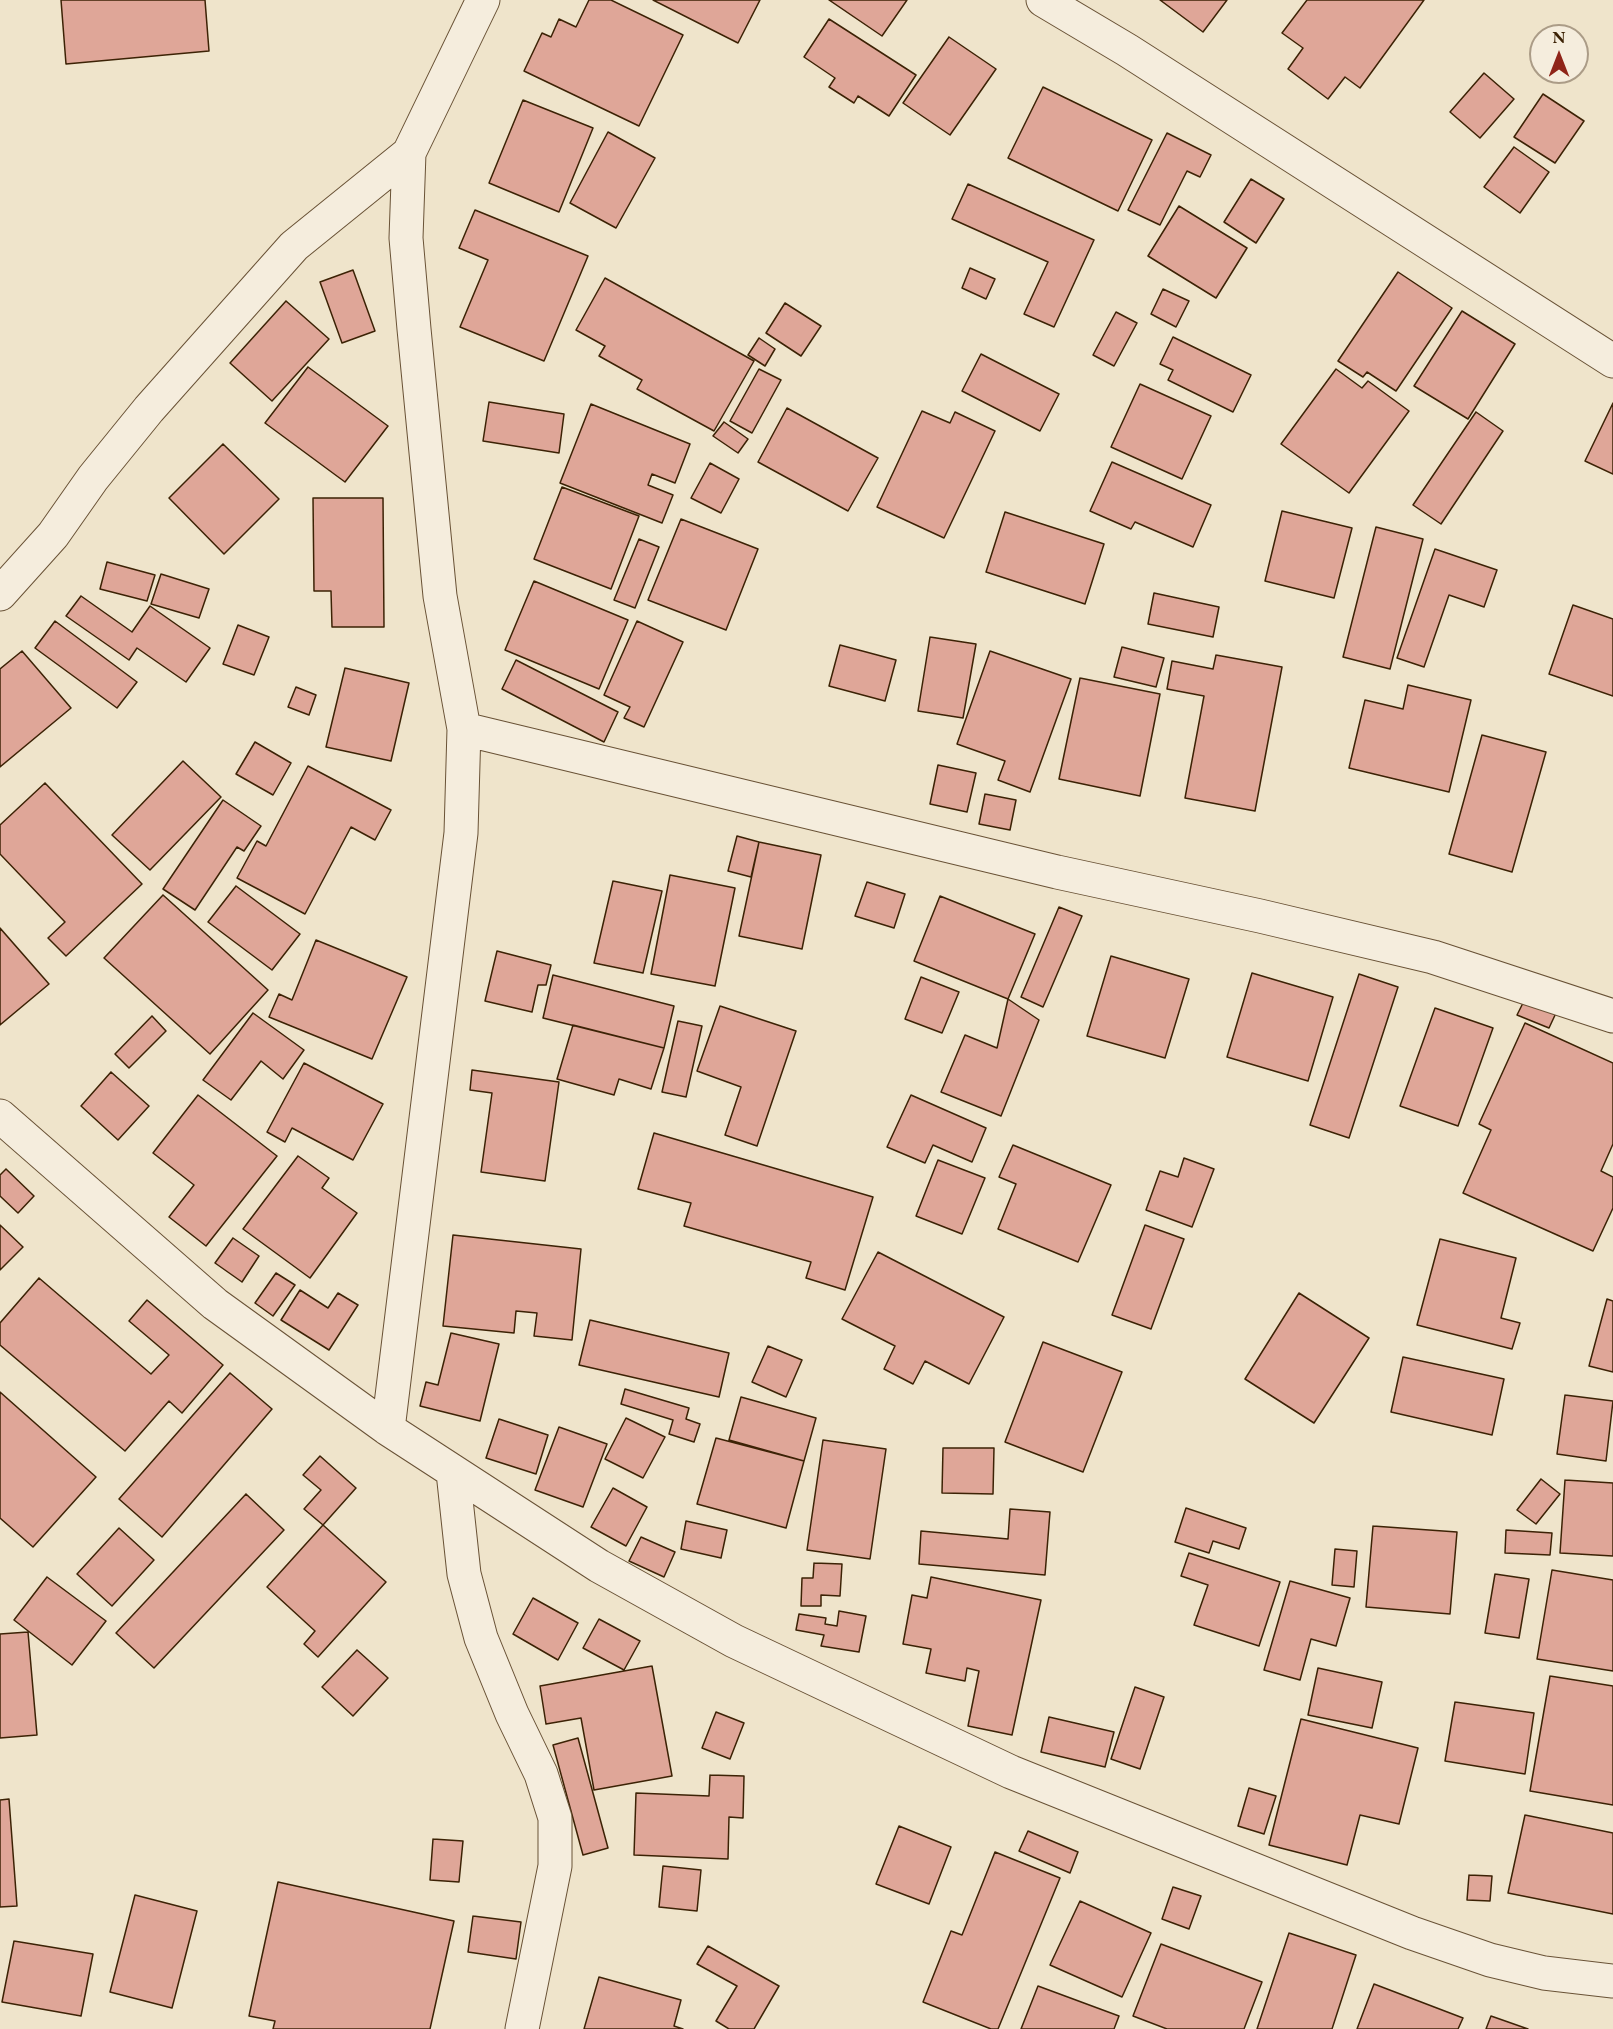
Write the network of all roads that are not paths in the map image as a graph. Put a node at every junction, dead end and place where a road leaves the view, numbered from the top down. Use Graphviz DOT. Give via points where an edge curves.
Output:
graph roads {
  1 [pos="483,0"];
  2 [pos="1043,0"];
  3 [pos="409,153"];
  4 [pos="1613,361"];
  5 [pos="0,594"];
  6 [pos="464,729"];
  7 [pos="1613,1016"];
  8 [pos="0,1116"];
  9 [pos="388,1430"];
  10 [pos="453,1472"];
  11 [pos="1613,1981"];
  12 [pos="522,2029"];
  1 -- 3 [label="street"];
  2 -- 4 [label="street"];
  3 -- 5 [label="street" via="294,246 149,409 52,535"];
  3 -- 6 [label="street" via="406,238 414,329 440,596"];
  6 -- 7 [label="street" via="1057,872 1433,957"];
  6 -- 9 [label="street" via="461,833"];
  8 -- 9 [label="street" via="215,1304"];
  9 -- 10 [label="street"];
  10 -- 11 [label="street" via="599,1566 734,1641 1011,1772 1412,1933 1490,1960 1544,1973"];
  10 -- 12 [label="street" via="464,1574 481,1638 541,1774 555,1818 555,1866"];
}
